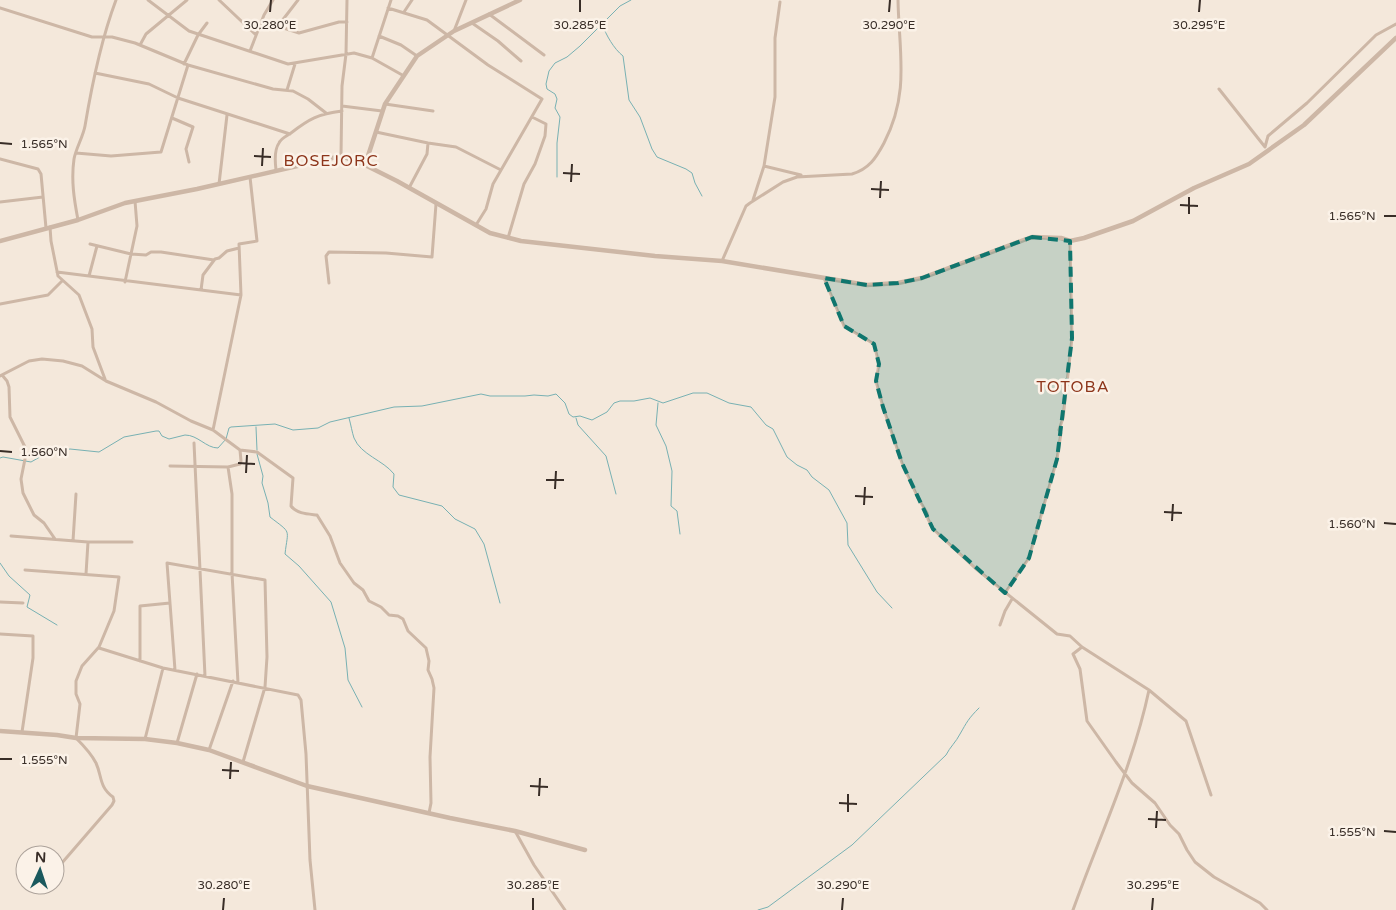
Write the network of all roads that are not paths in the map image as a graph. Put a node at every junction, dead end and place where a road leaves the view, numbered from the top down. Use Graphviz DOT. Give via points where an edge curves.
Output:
graph roads {
  1 [pos="116,0"];
  2 [pos="148,0"];
  3 [pos="187,0"];
  4 [pos="220,0"];
  5 [pos="272,0"];
  6 [pos="298,0"];
  7 [pos="347,0"];
  8 [pos="391,0"];
  9 [pos="412,0"];
  10 [pos="466,0"];
  11 [pos="520,0"];
  12 [pos="898,0"];
  13 [pos="780,2"];
  14 [pos="0,8"];
  15 [pos="388,8"];
  16 [pos="404,12"];
  17 [pos="489,14"];
  18 [pos="169,15"];
  19 [pos="262,21"];
  20 [pos="347,22"];
  21 [pos="471,22"];
  22 [pos="207,23"];
  23 [pos="1396,24"];
  24 [pos="278,26"];
  25 [pos="454,30"];
  26 [pos="198,35"];
  27 [pos="256,35"];
  28 [pos="447,35"];
  29 [pos="379,36"];
  30 [pos="104,38"];
  31 [pos="1396,38"];
  32 [pos="140,45"];
  33 [pos="250,50"];
  34 [pos="346,54"];
  35 [pos="544,55"];
  36 [pos="417,56"];
  37 [pos="372,58"];
  38 [pos="520,61"];
  39 [pos="186,64"];
  40 [pos="295,64"];
  41 [pos="96,74"];
  42 [pos="404,76"];
  43 [pos="1219,88"];
  44 [pos="288,90"];
  45 [pos="178,98"];
  46 [pos="386,104"];
  47 [pos="342,106"];
  48 [pos="382,111"];
  49 [pos="433,111"];
  50 [pos="342,112"];
  51 [pos="326,113"];
  52 [pos="227,115"];
  53 [pos="531,117"];
  54 [pos="172,118"];
  55 [pos="375,132"];
  56 [pos="290,134"];
  57 [pos="428,144"];
  58 [pos="1265,147"];
  59 [pos="1268,152"];
  60 [pos="76,153"];
  61 [pos="341,156"];
  62 [pos="0,159"];
  63 [pos="189,162"];
  64 [pos="365,165"];
  65 [pos="764,166"];
  66 [pos="276,170"];
  67 [pos="501,170"];
  68 [pos="804,175"];
  69 [pos="250,176"];
  70 [pos="219,184"];
  71 [pos="409,188"];
  72 [pos="43,197"];
  73 [pos="753,200"];
  74 [pos="136,201"];
  75 [pos="0,202"];
  76 [pos="436,204"];
  77 [pos="78,220"];
  78 [pos="475,226"];
  79 [pos="48,228"];
  80 [pos="508,238"];
  81 [pos="0,241"];
  82 [pos="1070,241"];
  83 [pos="90,244"];
  84 [pos="97,246"];
  85 [pos="240,248"];
  86 [pos="131,254"];
  87 [pos="214,260"];
  88 [pos="722,261"];
  89 [pos="57,272"];
  90 [pos="89,276"];
  91 [pos="824,278"];
  92 [pos="62,281"];
  93 [pos="126,282"];
  94 [pos="329,283"];
  95 [pos="200,290"];
  96 [pos="241,295"];
  97 [pos="0,304"];
  98 [pos="1,376"];
  99 [pos="106,381"];
  100 [pos="213,430"];
  101 [pos="194,443"];
  102 [pos="240,450"];
  103 [pos="195,465"];
  104 [pos="170,466"];
  105 [pos="228,467"];
  106 [pos="76,494"];
  107 [pos="11,536"];
  108 [pos="55,540"];
  109 [pos="74,541"];
  110 [pos="88,542"];
  111 [pos="132,542"];
  112 [pos="200,568"];
  113 [pos="25,570"];
  114 [pos="232,573"];
  115 [pos="86,574"];
  116 [pos="1005,593"];
  117 [pos="1012,599"];
  118 [pos="0,602"];
  119 [pos="23,603"];
  120 [pos="170,603"];
  121 [pos="1000,625"];
  122 [pos="0,634"];
  123 [pos="1082,646"];
  124 [pos="99,648"];
  125 [pos="140,661"];
  126 [pos="163,668"];
  127 [pos="175,670"];
  128 [pos="197,674"];
  129 [pos="205,676"];
  130 [pos="233,682"];
  131 [pos="238,683"];
  132 [pos="264,687"];
  133 [pos="1149,690"];
  134 [pos="0,731"];
  135 [pos="22,732"];
  136 [pos="76,738"];
  137 [pos="146,739"];
  138 [pos="177,743"];
  139 [pos="209,750"];
  140 [pos="243,762"];
  141 [pos="1125,773"];
  142 [pos="306,786"];
  143 [pos="1211,795"];
  144 [pos="429,813"];
  145 [pos="515,831"];
  146 [pos="585,850"];
  147 [pos="65,859"];
  148 [pos="315,910"];
  149 [pos="565,910"];
  150 [pos="1073,910"];
  151 [pos="1268,910"];
  1 -- 30 [label="street"];
  2 -- 18 [label="street"];
  3 -- 18 [label="street"];
  4 -- 27 [label="street"];
  5 -- 19 [label="street"];
  6 -- 24 [label="street"];
  7 -- 20 [label="street"];
  8 -- 15 [label="street"];
  9 -- 16 [label="street"];
  10 -- 25 [label="street"];
  11 -- 17 [label="street"];
  12 -- 68 [label="street" via="900,99 890,131 875,160 852,174"];
  13 -- 65 [label="street" via="775,38 775,98"];
  14 -- 30 [label="street"];
  15 -- 16 [label="street"];
  15 -- 29 [label="street"];
  16 -- 28 [label="street" via="427,20"];
  17 -- 21 [label="street"];
  17 -- 35 [label="street"];
  18 -- 26 [label="street"];
  18 -- 32 [label="street" via="146,34"];
  19 -- 24 [label="street"];
  19 -- 27 [label="street"];
  20 -- 24 [label="street" via="299,33"];
  20 -- 34 [label="street"];
  21 -- 25 [label="street"];
  21 -- 38 [label="street"];
  22 -- 26 [label="street"];
  23 -- 58 [label="street" via="1376,35 1314,97 1268,136"];
  25 -- 28 [label="street"];
  26 -- 33 [label="street"];
  26 -- 39 [label="street"];
  27 -- 33 [label="street"];
  28 -- 36 [label="street"];
  28 -- 53 [label="street" via="542,99"];
  29 -- 36 [label="street"];
  29 -- 37 [label="street"];
  30 -- 32 [label="street" via="112,37"];
  30 -- 41 [label="street"];
  31 -- 59 [label="street" via="1304,126"];
  32 -- 39 [label="street"];
  33 -- 40 [label="street"];
  34 -- 37 [label="street"];
  34 -- 40 [label="street"];
  34 -- 47 [label="street"];
  36 -- 42 [label="street"];
  37 -- 42 [label="street"];
  39 -- 44 [label="street" via="273,89"];
  39 -- 45 [label="street"];
  40 -- 44 [label="street"];
  41 -- 45 [label="street" via="149,84"];
  41 -- 60 [label="street"];
  42 -- 46 [label="street"];
  43 -- 58 [label="street"];
  44 -- 51 [label="street" via="308,99"];
  45 -- 52 [label="street"];
  45 -- 54 [label="street"];
  46 -- 48 [label="street"];
  46 -- 49 [label="street"];
  47 -- 48 [label="street"];
  47 -- 50 [label="street"];
  48 -- 55 [label="street"];
  50 -- 51 [label="street"];
  50 -- 61 [label="street"];
  51 -- 56 [label="street"];
  52 -- 56 [label="street"];
  52 -- 70 [label="street"];
  53 -- 67 [label="street"];
  53 -- 80 [label="street" via="546,124 545,136 524,184"];
  54 -- 60 [label="street" via="161,152 111,156"];
  54 -- 63 [label="street" via="193,127 186,149"];
  55 -- 57 [label="street"];
  55 -- 64 [label="street"];
  56 -- 66 [label="street" via="278,144"];
  57 -- 67 [label="street" via="456,148"];
  57 -- 71 [label="street" via="427,154"];
  58 -- 59 [label="street"];
  59 -- 82 [label="street" via="1133,221"];
  60 -- 77 [label="street" via="73,191"];
  61 -- 64 [label="street"];
  61 -- 66 [label="street"];
  62 -- 72 [label="street" via="38,169 42,174"];
  64 -- 71 [label="street"];
  65 -- 68 [label="street"];
  65 -- 73 [label="street"];
  66 -- 69 [label="street"];
  67 -- 78 [label="street" via="486,209"];
  68 -- 73 [label="street" via="783,182"];
  69 -- 70 [label="street"];
  69 -- 85 [label="street" via="257,241 239,244"];
  70 -- 74 [label="street"];
  71 -- 76 [label="street"];
  72 -- 75 [label="street"];
  72 -- 79 [label="street"];
  73 -- 88 [label="street" via="746,206"];
  74 -- 77 [label="street"];
  74 -- 86 [label="street" via="137,226"];
  76 -- 78 [label="street"];
  76 -- 94 [label="street" via="432,257 329,252 326,256"];
  77 -- 79 [label="street"];
  78 -- 80 [label="street"];
  79 -- 81 [label="street"];
  79 -- 89 [label="street"];
  80 -- 88 [label="street"];
  82 -- 91 [label="street" via="1032,237 922,278 898,283 867,285"];
  82 -- 116 [label="street" via="1072,338 1057,459 1029,558"];
  83 -- 84 [label="street"];
  84 -- 86 [label="street"];
  84 -- 90 [label="street"];
  85 -- 87 [label="street" via="227,251"];
  85 -- 96 [label="street"];
  86 -- 87 [label="street" via="161,252"];
  86 -- 93 [label="street"];
  87 -- 95 [label="street" via="203,275"];
  88 -- 91 [label="street"];
  89 -- 90 [label="street"];
  89 -- 92 [label="street"];
  90 -- 93 [label="street"];
  91 -- 116 [label="street" via="844,326 874,344 879,364 876,381 883,407 902,463 933,528"];
  92 -- 97 [label="street" via="48,295"];
  92 -- 99 [label="street" via="79,295 92,329 93,348"];
  93 -- 95 [label="street"];
  95 -- 96 [label="street"];
  96 -- 100 [label="street"];
  98 -- 99 [label="street" via="30,361 42,359 82,366"];
  98 -- 108 [label="street" via="9,387 10,417 25,447 22,493 34,515 44,523"];
  99 -- 100 [label="street"];
  100 -- 102 [label="street"];
  101 -- 103 [label="street"];
  102 -- 105 [label="street" via="240,464"];
  102 -- 144 [label="street" via="257,452 293,478 291,506 294,510 317,515 330,536 340,564 354,583 369,601 389,615 403,619 408,631 426,648 434,688"];
  103 -- 104 [label="street"];
  103 -- 105 [label="street"];
  103 -- 112 [label="street"];
  105 -- 114 [label="street" via="232,494"];
  106 -- 109 [label="street"];
  107 -- 108 [label="street"];
  108 -- 109 [label="street"];
  109 -- 110 [label="street"];
  110 -- 111 [label="street"];
  110 -- 115 [label="street"];
  112 -- 114 [label="street"];
  112 -- 120 [label="street" via="168,563"];
  112 -- 129 [label="street"];
  113 -- 115 [label="street"];
  114 -- 131 [label="street"];
  114 -- 132 [label="street" via="265,580 267,657"];
  115 -- 124 [label="street" via="119,577 114,612"];
  116 -- 117 [label="street"];
  117 -- 121 [label="street"];
  117 -- 123 [label="street" via="1057,634 1070,636"];
  118 -- 119 [label="street"];
  120 -- 125 [label="street" via="140,606"];
  120 -- 127 [label="street"];
  122 -- 135 [label="street" via="33,636 33,658"];
  123 -- 133 [label="street"];
  123 -- 141 [label="street" via="1074,654 1080,669 1087,721"];
  124 -- 125 [label="street"];
  124 -- 136 [label="street" via="82,666 76,681 80,704"];
  125 -- 126 [label="street"];
  126 -- 127 [label="street"];
  126 -- 137 [label="street"];
  127 -- 128 [label="street"];
  128 -- 129 [label="street"];
  128 -- 138 [label="street"];
  129 -- 130 [label="street"];
  130 -- 131 [label="street"];
  130 -- 139 [label="street"];
  131 -- 132 [label="street"];
  132 -- 140 [label="street"];
  132 -- 142 [label="street" via="298,695 301,700"];
  133 -- 141 [label="street" via="1142,725"];
  133 -- 143 [label="street" via="1186,721"];
  134 -- 135 [label="street"];
  135 -- 136 [label="street"];
  136 -- 137 [label="street"];
  136 -- 147 [label="street" via="96,763 103,788 114,801"];
  137 -- 138 [label="street"];
  138 -- 139 [label="street"];
  139 -- 140 [label="street"];
  140 -- 142 [label="street"];
  141 -- 150 [label="street"];
  141 -- 151 [label="street" via="1179,834 1195,862"];
  142 -- 144 [label="street"];
  142 -- 148 [label="street"];
  144 -- 145 [label="street"];
  145 -- 146 [label="street"];
  145 -- 149 [label="street"];
}
